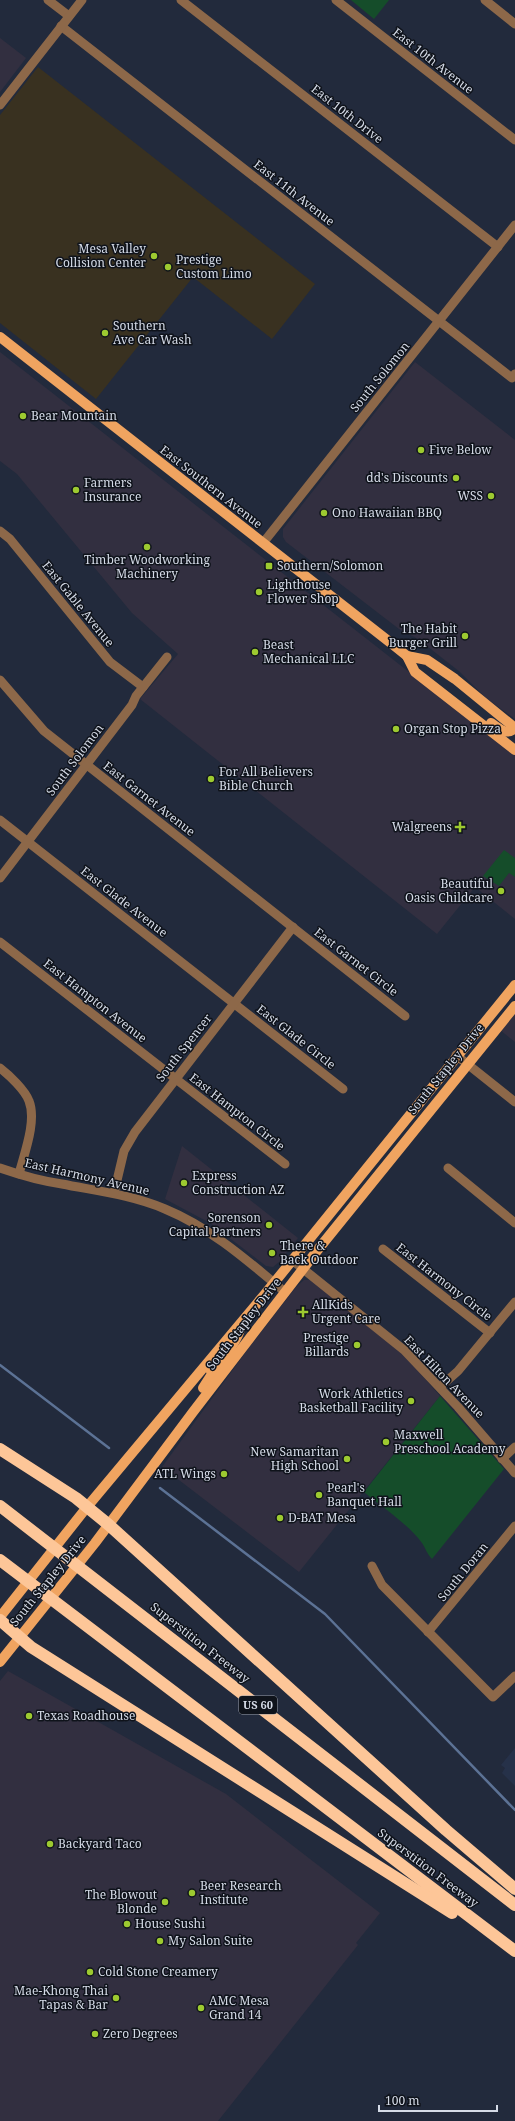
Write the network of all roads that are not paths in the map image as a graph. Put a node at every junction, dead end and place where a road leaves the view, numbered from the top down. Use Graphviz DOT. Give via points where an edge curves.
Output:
graph roads {
  1 [pos="48,0"];
  2 [pos="82,0"];
  3 [pos="181,0"];
  4 [pos="336,0"];
  5 [pos="486,0"];
  6 [pos="69,16"];
  7 [pos="515,24"];
  8 [pos="61,26"];
  9 [pos="0,105"];
  10 [pos="515,140"];
  11 [pos="515,225"];
  12 [pos="498,247"];
  13 [pos="439,322"];
  14 [pos="0,337"];
  15 [pos="513,376"];
  16 [pos="0,530"];
  17 [pos="262,543"];
  18 [pos="407,656"];
  19 [pos="167,657"];
  20 [pos="0,680"];
  21 [pos="143,687"];
  22 [pos="449,698"];
  23 [pos="515,728"];
  24 [pos="510,742"];
  25 [pos="515,750"];
  26 [pos="86,765"];
  27 [pos="0,820"];
  28 [pos="27,842"];
  29 [pos="0,878"];
  30 [pos="293,928"];
  31 [pos="0,942"];
  32 [pos="515,985"];
  33 [pos="234,1003"];
  34 [pos="515,1006"];
  35 [pos="405,1016"];
  36 [pos="456,1055"];
  37 [pos="467,1063"];
  38 [pos="0,1068"];
  39 [pos="175,1080"];
  40 [pos="343,1089"];
  41 [pos="515,1102"];
  42 [pos="285,1164"];
  43 [pos="0,1168"];
  44 [pos="448,1168"];
  45 [pos="19,1174"];
  46 [pos="114,1193"];
  47 [pos="515,1223"];
  48 [pos="383,1249"];
  49 [pos="292,1260"];
  50 [pos="304,1269"];
  51 [pos="274,1283"];
  52 [pos="285,1292"];
  53 [pos="515,1302"];
  54 [pos="241,1323"];
  55 [pos="490,1334"];
  56 [pos="208,1364"];
  57 [pos="221,1374"];
  58 [pos="440,1387"];
  59 [pos="193,1412"];
  60 [pos="515,1447"];
  61 [pos="0,1449"];
  62 [pos="502,1459"];
  63 [pos="515,1473"];
  64 [pos="0,1506"];
  65 [pos="87,1506"];
  66 [pos="109,1525"];
  67 [pos="515,1526"];
  68 [pos="0,1560"];
  69 [pos="372,1566"];
  70 [pos="0,1617"];
  71 [pos="0,1620"];
  72 [pos="428,1632"];
  73 [pos="20,1638"];
  74 [pos="0,1662"];
  75 [pos="515,1676"];
  76 [pos="515,1889"];
  77 [pos="515,1905"];
  78 [pos="515,1952"];
  1 -- 6 [label="street"];
  2 -- 6 [label="street"];
  3 -- 12 [label="street, East 10th Drive"];
  4 -- 10 [label="street, East 10th Avenue"];
  5 -- 7 [label="street"];
  6 -- 8 [label="street"];
  8 -- 9 [label="street"];
  8 -- 13 [label="street, East 11th Avenue"];
  11 -- 12 [label="street, South Solomon"];
  12 -- 13 [label="street, South Solomon"];
  13 -- 15 [label="street, East 11th Avenue"];
  13 -- 17 [label="street, South Solomon"];
  14 -- 17 [label="main road, East Southern Avenue"];
  16 -- 21 [label="street, East Gable Avenue" via="110,662"];
  17 -- 18 [label="main road, East Southern Avenue"];
  18 -- 22 [label="main road, East Southern Avenue" via="415,672"];
  18 -- 23 [label="main road, East Southern Avenue" via="427,660 455,679"];
  19 -- 21 [label="street, South Solomon"];
  20 -- 26 [label="street, East Garnet Avenue" via="44,732"];
  21 -- 26 [label="street, South Solomon" via="132,706"];
  22 -- 23 [label="main road" via="464,702 506,733"];
  22 -- 24 [label="main road, East Southern Avenue"];
  24 -- 25 [label="main road, East Southern Avenue"];
  26 -- 28 [label="street, South Solomon"];
  26 -- 30 [label="street, East Garnet Avenue"];
  27 -- 28 [label="street, East Glade Avenue"];
  28 -- 29 [label="street, South Solomon"];
  28 -- 33 [label="street, East Glade Avenue"];
  30 -- 33 [label="street, South Spencer"];
  30 -- 35 [label="street, East Garnet Circle"];
  31 -- 39 [label="street, East Hampton Avenue"];
  32 -- 36 [label="main road, South Stapley Drive"];
  33 -- 39 [label="street, South Spencer"];
  33 -- 40 [label="street, East Glade Circle"];
  34 -- 37 [label="main road, South Stapley Drive"];
  36 -- 37 [label="street"];
  36 -- 49 [label="main road, South Stapley Drive"];
  37 -- 41 [label="street"];
  37 -- 50 [label="main road, South Stapley Drive"];
  38 -- 45 [label="street" via="10,1076 29,1100 31,1123"];
  39 -- 42 [label="street, East Hampton Circle"];
  39 -- 46 [label="street, South Spencer" via="139,1126 124,1151"];
  43 -- 45 [label="street, East Harmony Avenue"];
  44 -- 47 [label="street"];
  45 -- 46 [label="street, East Harmony Avenue"];
  46 -- 51 [label="street, East Harmony Avenue" via="165,1209 188,1220 234,1250"];
  48 -- 55 [label="street, East Harmony Circle"];
  49 -- 50 [label="street, East Hilton Avenue"];
  49 -- 51 [label="main road, South Stapley Drive"];
  50 -- 52 [label="main road, South Stapley Drive"];
  50 -- 58 [label="street, East Hilton Avenue" via="404,1350"];
  51 -- 52 [label="street, East Harmony Avenue"];
  51 -- 54 [label="main road, South Stapley Drive"];
  52 -- 57 [label="main road, South Stapley Drive"];
  53 -- 55 [label="street"];
  54 -- 56 [label="main road, South Stapley Drive"];
  54 -- 57 [label="main road" via="235,1343 221,1364"];
  55 -- 58 [label="street" via="458,1371"];
  56 -- 59 [label="main road" via="212,1374 192,1402"];
  56 -- 65 [label="main road, South Stapley Drive"];
  57 -- 59 [label="main road, South Stapley Drive"];
  58 -- 62 [label="street, East Hilton Avenue"];
  59 -- 66 [label="main road, South Stapley Drive"];
  60 -- 62 [label="street"];
  61 -- 65 [label="highway"];
  62 -- 63 [label="street, East Hilton Avenue"];
  64 -- 77 [label="highway, Superstition Freeway / US 60"];
  65 -- 66 [label="highway"];
  65 -- 70 [label="main road, South Stapley Drive"];
  66 -- 73 [label="main road, South Stapley Drive"];
  66 -- 76 [label="highway" via="446,1830"];
  67 -- 72 [label="street, South Doran"];
  68 -- 78 [label="highway, Superstition Freeway"];
  69 -- 72 [label="street" via="382,1585"];
  71 -- 73 [label="highway"];
  72 -- 75 [label="street" via="493,1698"];
  73 -- 74 [label="main road, South Stapley Drive"];
  73 -- 78 [label="highway"];
}
